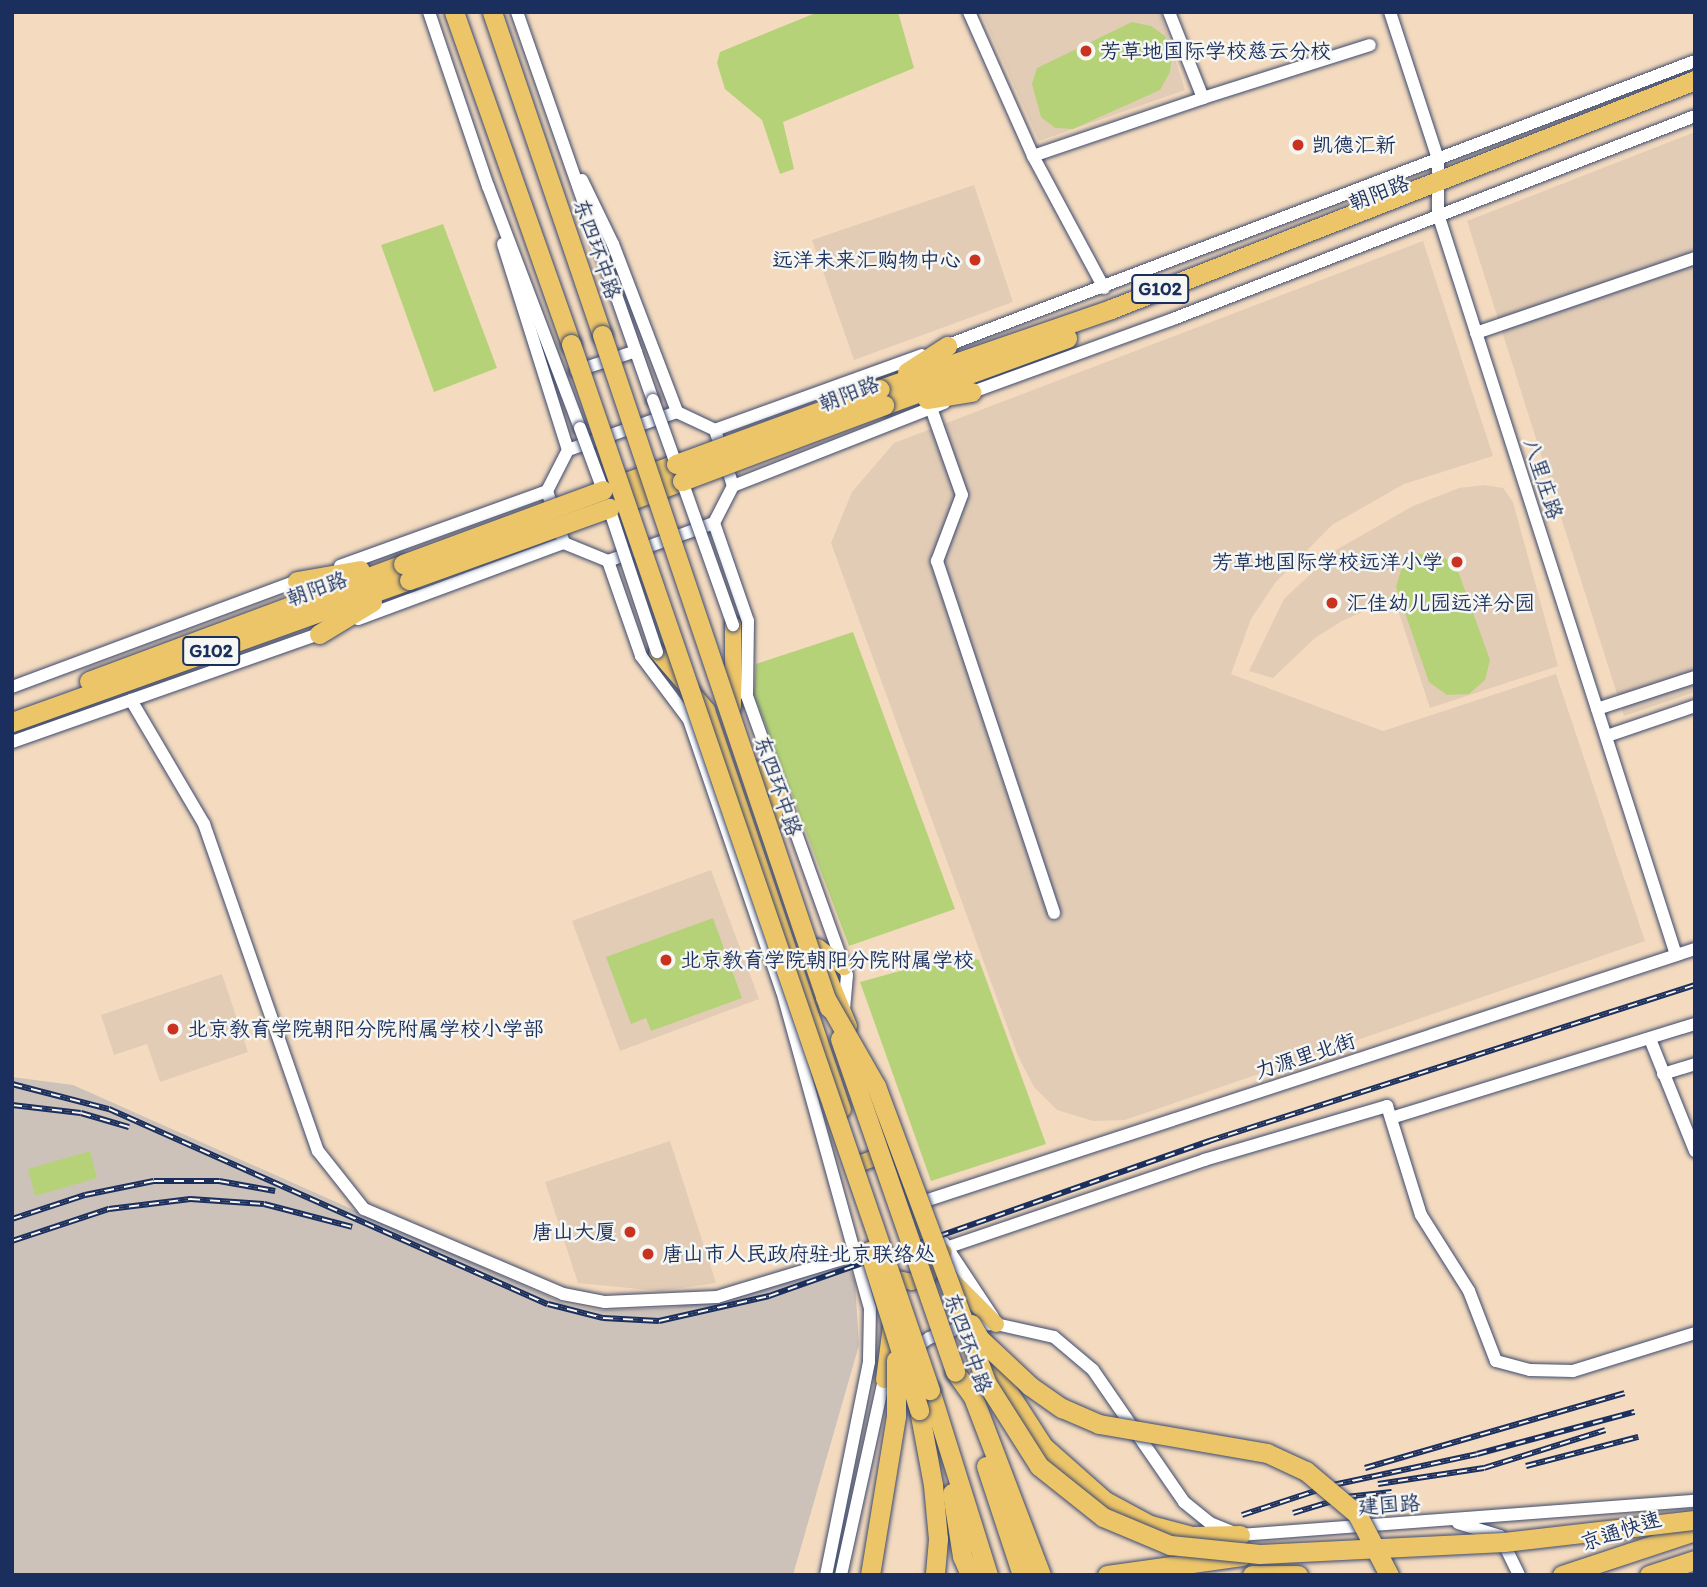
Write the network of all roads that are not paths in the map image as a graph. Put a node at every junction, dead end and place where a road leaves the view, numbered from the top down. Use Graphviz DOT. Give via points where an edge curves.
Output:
graph roads {
  1 [pos="429,12"];
  2 [pos="454,12"];
  3 [pos="492,12"];
  4 [pos="517,12"];
  5 [pos="969,12"];
  6 [pos="1170,12"];
  7 [pos="1390,12"];
  8 [pos="1370,46"];
  9 [pos="1695,61"];
  10 [pos="1695,80"];
  11 [pos="1695,92"];
  12 [pos="1203,98"];
  13 [pos="550,110"];
  14 [pos="1695,116"];
  15 [pos="1033,156"];
  16 [pos="1438,159"];
  17 [pos="488,186"];
  18 [pos="1438,196"];
  19 [pos="1695,258"];
  20 [pos="1104,288"];
  21 [pos="1476,333"];
  22 [pos="947,346"];
  23 [pos="636,351"];
  24 [pos="562,376"];
  25 [pos="971,392"];
  26 [pos="882,397"];
  27 [pos="931,408"];
  28 [pos="677,412"];
  29 [pos="715,430"];
  30 [pos="568,450"];
  31 [pos="679,472"];
  32 [pos="733,486"];
  33 [pos="547,491"];
  34 [pos="606,499"];
  35 [pos="714,523"];
  36 [pos="564,542"];
  37 [pos="608,561"];
  38 [pos="406,572"];
  39 [pos="297,581"];
  40 [pos="733,625"];
  41 [pos="320,634"];
  42 [pos="657,652"];
  43 [pos="1695,677"];
  44 [pos="12,687"];
  45 [pos="131,700"];
  46 [pos="1695,706"];
  47 [pos="1597,709"];
  48 [pos="12,710"];
  49 [pos="12,722"];
  50 [pos="1606,736"];
  51 [pos="12,742"];
  52 [pos="755,769"];
  53 [pos="778,791"];
  54 [pos="773,823"];
  55 [pos="1054,913"];
  56 [pos="814,943"];
  57 [pos="1695,949"];
  58 [pos="1676,955"];
  59 [pos="844,967"];
  60 [pos="825,997"];
  61 [pos="798,1008"];
  62 [pos="844,1012"];
  63 [pos="1695,1024"];
  64 [pos="1650,1040"];
  65 [pos="1695,1064"];
  66 [pos="1663,1074"];
  67 [pos="1391,1118"];
  68 [pos="886,1128"];
  69 [pos="1695,1151"];
  70 [pos="894,1152"];
  71 [pos="861,1163"];
  72 [pos="928,1200"];
  73 [pos="946,1248"];
  74 [pos="856,1255"];
  75 [pos="942,1273"];
  76 [pos="898,1279"];
  77 [pos="996,1324"];
  78 [pos="892,1328"];
  79 [pos="1695,1333"];
  80 [pos="980,1339"];
  81 [pos="955,1372"];
  82 [pos="884,1380"];
  83 [pos="942,1426"];
  84 [pos="1692,1508"];
  85 [pos="1431,1521"];
  86 [pos="1695,1531"];
  87 [pos="1240,1535"];
  88 [pos="1260,1554"];
  89 [pos="1695,1560"];
  90 [pos="826,1575"];
  91 [pos="841,1575"];
  92 [pos="870,1575"];
  93 [pos="935,1575"];
  94 [pos="970,1575"];
  95 [pos="988,1575"];
  96 [pos="1022,1575"];
  97 [pos="1041,1575"];
  98 [pos="1107,1575"];
  99 [pos="1252,1575"];
  100 [pos="1298,1575"];
  101 [pos="1389,1575"];
  102 [pos="1519,1575"];
  103 [pos="1562,1575"];
  104 [pos="1649,1575"];
  1 -- 17 [label="street, 东四环中路"];
  2 -- 61 [label="highway, bridge"];
  3 -- 60 [label="highway, 东四环中路, bridge"];
  4 -- 13 [label="street, 东四环中路"];
  5 -- 15 [label="street"];
  6 -- 12 [label="street"];
  7 -- 16 [label="street, 八里庄路"];
  8 -- 12 [label="street"];
  9 -- 16 [label="street, 朝阳路"];
  10 -- 18 [label="highway, 朝阳路 / G102"];
  11 -- 18 [label="highway, 朝阳路 / G102"];
  12 -- 15 [label="street"];
  13 -- 23 [label="street, 东四环中路"];
  13 -- 28 [label="street, 东四环中路" via="613,244"];
  14 -- 18 [label="street, 朝阳路"];
  15 -- 20 [label="street"];
  16 -- 18 [label="street, 八里庄路"];
  16 -- 20 [label="street, 朝阳路"];
  17 -- 24 [label="street, 东四环中路"];
  17 -- 30 [label="street, 东四环中路"];
  18 -- 21 [label="street, 八里庄路"];
  18 -- 25 [label="street, 朝阳路" via="1173,320"];
  18 -- 26 [label="highway, 朝阳路 / G102" via="1111,309"];
  19 -- 21 [label="street"];
  20 -- 22 [label="street, 朝阳路"];
  21 -- 47 [label="street, 八里庄路"];
  22 -- 26 [label="highway"];
  22 -- 29 [label="street, 朝阳路"];
  23 -- 24 [label="street"];
  23 -- 31 [label="street, 东四环中路, bridge"];
  24 -- 34 [label="street, 东四环中路, bridge"];
  25 -- 26 [label="highway"];
  25 -- 27 [label="street, 朝阳路"];
  26 -- 31 [label="highway, 朝阳路 / G102, bridge"];
  27 -- 32 [label="street, 朝阳路"];
  27 -- 55 [label="street" via="962,495 937,561"];
  28 -- 29 [label="street"];
  28 -- 30 [label="street"];
  29 -- 32 [label="street"];
  30 -- 33 [label="street"];
  31 -- 34 [label="highway, 朝阳路 / G102, bridge"];
  31 -- 40 [label="street, 东四环中路, bridge"];
  32 -- 35 [label="street"];
  33 -- 36 [label="street"];
  33 -- 39 [label="street, 朝阳路"];
  34 -- 38 [label="highway, 朝阳路 / G102, bridge"];
  34 -- 42 [label="street, 东四环中路, bridge"];
  35 -- 37 [label="street"];
  35 -- 53 [label="street, 东四环中路" via="748,621 747,696"];
  36 -- 37 [label="street"];
  36 -- 41 [label="street, 朝阳路"];
  37 -- 74 [label="street" via="640,656 689,720 782,991"];
  38 -- 39 [label="highway"];
  38 -- 41 [label="highway"];
  38 -- 48 [label="highway, 朝阳路 / G102"];
  38 -- 49 [label="highway, 朝阳路 / G102"];
  39 -- 44 [label="street, 朝阳路"];
  40 -- 52 [label="main road, 东四环中路" via="731,701"];
  41 -- 45 [label="street, 朝阳路"];
  42 -- 71 [label="main road, 东四环中路" via="707,710"];
  43 -- 47 [label="street"];
  45 -- 51 [label="street, 朝阳路"];
  45 -- 74 [label="street" via="204,824 318,1151 364,1209 563,1294 605,1302 717,1297"];
  46 -- 50 [label="street"];
  47 -- 50 [label="street, 八里庄路"];
  50 -- 58 [label="street, 八里庄路"];
  52 -- 53 [label="main road"];
  52 -- 54 [label="main road, 东四环中路"];
  53 -- 54 [label="main road"];
  53 -- 59 [label="street, 东四环中路"];
  54 -- 56 [label="main road, 东四环中路"];
  56 -- 59 [label="main road"];
  56 -- 62 [label="main road, 东四环中路"];
  57 -- 58 [label="street, 力源里北街"];
  58 -- 72 [label="street, 力源里北街"];
  59 -- 62 [label="street, 东四环中路"];
  60 -- 75 [label="highway, bridge" via="876,1086"];
  60 -- 81 [label="highway, 东四环中路, bridge"];
  61 -- 78 [label="highway, bridge"];
  61 -- 83 [label="highway, bridge"];
  62 -- 68 [label="main road, 东四环中路"];
  63 -- 64 [label="street"];
  64 -- 66 [label="street"];
  64 -- 67 [label="street"];
  65 -- 66 [label="street"];
  66 -- 69 [label="street"];
  67 -- 73 [label="street" via="1387,1106 1204,1160"];
  67 -- 79 [label="street" via="1420,1215 1469,1292 1496,1361 1530,1370 1573,1371"];
  68 -- 70 [label="main road, 东四环中路"];
  68 -- 72 [label="street, 东四环中路" via="916,1168"];
  70 -- 71 [label="main road"];
  70 -- 75 [label="main road, 东四环中路"];
  71 -- 76 [label="main road, 东四环中路"];
  72 -- 73 [label="street, 东四环中路"];
  73 -- 75 [label="main road"];
  73 -- 77 [label="street, 东四环中路" via="981,1292"];
  74 -- 90 [label="street" via="870,1308 869,1362"];
  75 -- 76 [label="main road" via="912,1282"];
  75 -- 77 [label="main road, 东四环中路"];
  75 -- 80 [label="highway, bridge"];
  75 -- 88 [label="highway, bridge" via="987,1384 1013,1430 1039,1466 1072,1496 1127,1531 1170,1545"];
  76 -- 82 [label="main road, 东四环中路"];
  77 -- 82 [label="street" via="965,1326 929,1338 907,1352"];
  77 -- 87 [label="street, 建国路" via="1054,1337 1093,1370 1184,1502 1209,1524"];
  78 -- 92 [label="highway, bridge" via="896,1416"];
  78 -- 93 [label="highway, bridge" via="919,1410 933,1485 938,1539"];
  80 -- 87 [label="highway" via="1000,1380 1043,1446 1105,1501 1150,1525 1192,1536"];
  80 -- 101 [label="highway, bridge" via="1030,1386 1099,1424 1267,1453 1307,1471 1357,1514"];
  81 -- 96 [label="highway, 东四环中路"];
  81 -- 97 [label="highway" via="973,1397"];
  82 -- 91 [label="street"];
  83 -- 94 [label="highway" via="962,1556"];
  83 -- 95 [label="highway"];
  84 -- 85 [label="street, 建国路"];
  84 -- 88 [label="highway, bridge" via="1504,1542"];
  85 -- 87 [label="street, 建国路"];
  85 -- 102 [label="street" via="1463,1524 1500,1536"];
  86 -- 103 [label="highway, 京通快速"];
  88 -- 98 [label="highway, bridge"];
  89 -- 104 [label="highway"];
  99 -- 100 [label="highway"];
}
